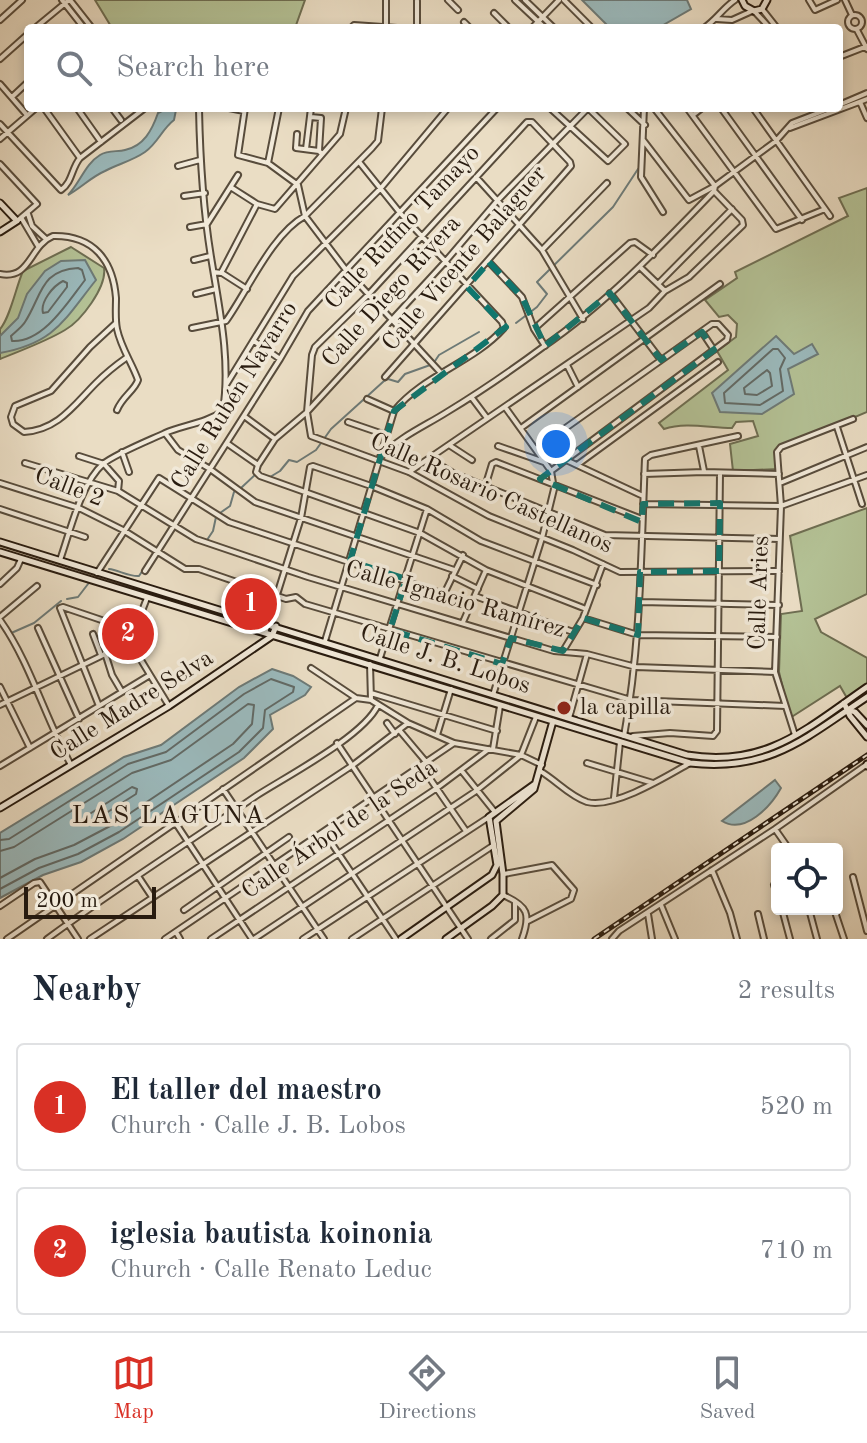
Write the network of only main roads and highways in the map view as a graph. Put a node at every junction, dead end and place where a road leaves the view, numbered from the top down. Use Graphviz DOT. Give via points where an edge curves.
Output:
graph roads {
  1 [pos="742,0"];
  2 [pos="767,0"];
  3 [pos="0,203"];
  4 [pos="0,232"];
  5 [pos="0,542"];
  6 [pos="0,552"];
  7 [pos="276,626"];
  8 [pos="272,636"];
  9 [pos="867,687"];
  10 [pos="867,697"];
  11 [pos="844,703"];
  12 [pos="848,709"];
  13 [pos="555,714"];
  14 [pos="553,722"];
  15 [pos="867,725"];
  16 [pos="867,737"];
  17 [pos="624,738"];
  18 [pos="535,783"];
  19 [pos="0,808"];
  20 [pos="399,939"];
  21 [pos="446,939"];
  1 -- 2 [label="main road" via="756,10"];
  3 -- 4 [label="main road" via="19,220"];
  5 -- 7 [label="main road, Calle J. B. Lobos"];
  6 -- 8 [label="main road, Calle J. B. Lobos"];
  7 -- 8 [label="main road"];
  7 -- 13 [label="main road, Calle J. B. Lobos"];
  8 -- 14 [label="main road, Calle J. B. Lobos"];
  8 -- 19 [label="main road, Calle Madre Selva" via="169,706"];
  9 -- 11 [label="main road, Calle J. B. Lobos"];
  10 -- 12 [label="main road, Calle J. B. Lobos"];
  11 -- 12 [label="main road"];
  11 -- 17 [label="main road, Calle J. B. Lobos" via="753,755 709,758"];
  12 -- 15 [label="main road"];
  12 -- 16 [label="main road"];
  12 -- 17 [label="main road, Calle J. B. Lobos" via="772,756 730,765 690,763"];
  13 -- 14 [label="main road"];
  13 -- 17 [label="main road, Calle J. B. Lobos"];
  14 -- 17 [label="main road, Calle J. B. Lobos"];
  14 -- 18 [label="main road"];
  18 -- 20 [label="main road" via="489,817 497,865 492,875"];
  18 -- 21 [label="main road" via="496,821 503,895"];
}
